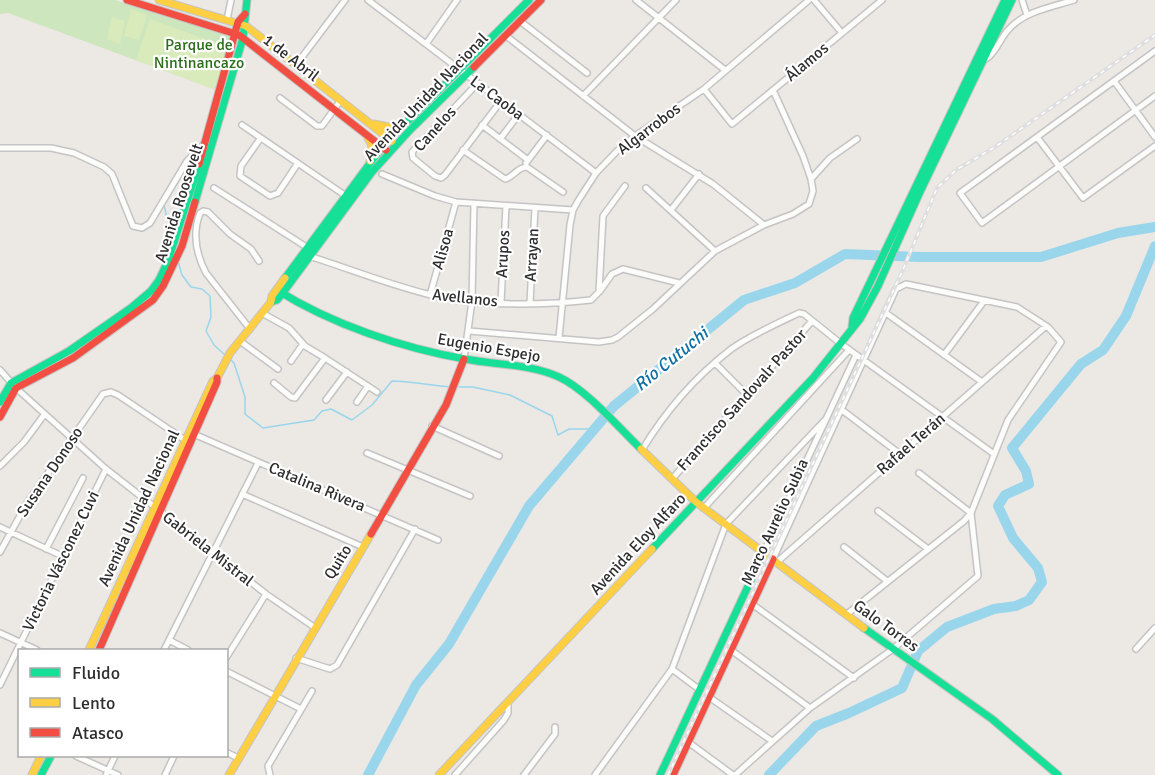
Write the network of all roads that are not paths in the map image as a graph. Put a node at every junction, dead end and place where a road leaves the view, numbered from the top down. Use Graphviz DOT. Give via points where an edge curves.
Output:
graph roads {
  1 [pos="127,0"];
  2 [pos="231,0"];
  3 [pos="247,0"];
  4 [pos="345,0"];
  5 [pos="368,0"];
  6 [pos="457,0"];
  7 [pos="529,0"];
  8 [pos="541,0"];
  9 [pos="636,0"];
  10 [pos="676,0"];
  11 [pos="809,0"];
  12 [pos="814,0"];
  13 [pos="882,0"];
  14 [pos="1005,0"];
  15 [pos="1011,0"];
  16 [pos="1022,0"];
  17 [pos="1074,0"];
  18 [pos="163,1"];
  19 [pos="164,11"];
  20 [pos="245,14"];
  21 [pos="1027,15"];
  22 [pos="658,17"];
  23 [pos="227,20"];
  24 [pos="520,21"];
  25 [pos="238,22"];
  26 [pos="246,26"];
  27 [pos="235,33"];
  28 [pos="842,33"];
  29 [pos="505,35"];
  30 [pos="243,38"];
  31 [pos="426,44"];
  32 [pos="1155,51"];
  33 [pos="986,59"];
  34 [pos="296,64"];
  35 [pos="459,69"];
  36 [pos="725,70"];
  37 [pos="586,73"];
  38 [pos="466,74"];
  39 [pos="1114,81"];
  40 [pos="478,83"];
  41 [pos="704,89"];
  42 [pos="773,90"];
  43 [pos="583,96"];
  44 [pos="1155,96"];
  45 [pos="279,98"];
  46 [pos="341,100"];
  47 [pos="501,100"];
  48 [pos="334,110"];
  49 [pos="1136,111"];
  50 [pos="519,114"];
  51 [pos="371,123"];
  52 [pos="242,125"];
  53 [pos="482,125"];
  54 [pos="401,126"];
  55 [pos="364,133"];
  56 [pos="546,135"];
  57 [pos="635,136"];
  58 [pos="1038,136"];
  59 [pos="1155,137"];
  60 [pos="260,139"];
  61 [pos="389,139"];
  62 [pos="500,139"];
  63 [pos="857,139"];
  64 [pos="205,143"];
  65 [pos="396,144"];
  66 [pos="1155,146"];
  67 [pos="382,147"];
  68 [pos="0,148"];
  69 [pos="463,150"];
  70 [pos="389,153"];
  71 [pos="205,155"];
  72 [pos="298,163"];
  73 [pos="526,163"];
  74 [pos="369,164"];
  75 [pos="1059,166"];
  76 [pos="596,173"];
  77 [pos="382,174"];
  78 [pos="699,174"];
  79 [pos="811,179"];
  80 [pos="625,186"];
  81 [pos="214,188"];
  82 [pos="646,188"];
  83 [pos="562,192"];
  84 [pos="916,193"];
  85 [pos="346,196"];
  86 [pos="456,202"];
  87 [pos="474,203"];
  88 [pos="506,206"];
  89 [pos="535,208"];
  90 [pos="573,210"];
  91 [pos="671,210"];
  92 [pos="764,225"];
  93 [pos="715,251"];
  94 [pos="309,252"];
  95 [pos="259,261"];
  96 [pos="679,284"];
  97 [pos="279,292"];
  98 [pos="598,292"];
  99 [pos="430,295"];
  100 [pos="472,301"];
  101 [pos="984,301"];
  102 [pos="501,302"];
  103 [pos="530,303"];
  104 [pos="563,303"];
  105 [pos="262,313"];
  106 [pos="886,313"];
  107 [pos="812,321"];
  108 [pos="1046,326"];
  109 [pos="249,329"];
  110 [pos="469,331"];
  111 [pos="559,338"];
  112 [pos="238,343"];
  113 [pos="303,344"];
  114 [pos="840,344"];
  115 [pos="849,350"];
  116 [pos="856,355"];
  117 [pos="944,355"];
  118 [pos="326,358"];
  119 [pos="464,359"];
  120 [pos="291,361"];
  121 [pos="865,361"];
  122 [pos="715,363"];
  123 [pos="278,369"];
  124 [pos="0,370"];
  125 [pos="347,372"];
  126 [pos="217,378"];
  127 [pos="982,382"];
  128 [pos="274,383"];
  129 [pos="13,386"];
  130 [pos="368,386"];
  131 [pos="376,392"];
  132 [pos="747,395"];
  133 [pos="326,400"];
  134 [pos="0,402"];
  135 [pos="357,402"];
  136 [pos="842,410"];
  137 [pos="44,415"];
  138 [pos="0,417"];
  139 [pos="942,417"];
  140 [pos="826,419"];
  141 [pos="433,425"];
  142 [pos="196,435"];
  143 [pos="71,439"];
  144 [pos="185,440"];
  145 [pos="642,450"];
  146 [pos="367,453"];
  147 [pos="900,454"];
  148 [pos="994,454"];
  149 [pos="499,456"];
  150 [pos="258,462"];
  151 [pos="0,466"];
  152 [pos="106,469"];
  153 [pos="407,470"];
  154 [pos="919,473"];
  155 [pos="83,478"];
  156 [pos="672,479"];
  157 [pos="242,494"];
  158 [pos="470,495"];
  159 [pos="696,502"];
  160 [pos="704,508"];
  161 [pos="158,510"];
  162 [pos="878,510"];
  163 [pos="971,513"];
  164 [pos="382,515"];
  165 [pos="726,524"];
  166 [pos="0,527"];
  167 [pos="415,529"];
  168 [pos="10,532"];
  169 [pos="438,540"];
  170 [pos="363,547"];
  171 [pos="844,547"];
  172 [pos="45,549"];
  173 [pos="928,549"];
  174 [pos="0,552"];
  175 [pos="764,552"];
  176 [pos="213,553"];
  177 [pos="62,556"];
  178 [pos="775,561"];
  179 [pos="887,581"];
  180 [pos="266,594"];
  181 [pos="752,604"];
  182 [pos="847,614"];
  183 [pos="314,627"];
  184 [pos="1155,628"];
  185 [pos="0,633"];
  186 [pos="169,640"];
  187 [pos="21,643"];
  188 [pos="33,649"];
  189 [pos="90,649"];
  190 [pos="100,649"];
  191 [pos="165,649"];
  192 [pos="185,649"];
  193 [pos="893,649"];
  194 [pos="1136,649"];
  195 [pos="731,650"];
  196 [pos="228,655"];
  197 [pos="296,658"];
  198 [pos="672,669"];
  199 [pos="228,672"];
  200 [pos="854,678"];
  201 [pos="0,685"];
  202 [pos="700,690"];
  203 [pos="312,691"];
  204 [pos="274,694"];
  205 [pos="709,697"];
  206 [pos="508,703"];
  207 [pos="810,708"];
  208 [pos="301,709"];
  209 [pos="555,727"];
  210 [pos="772,741"];
  211 [pos="688,742"];
  212 [pos="228,753"];
  213 [pos="41,757"];
  214 [pos="50,757"];
  215 [pos="78,757"];
  216 [pos="115,757"];
  217 [pos="174,757"];
  218 [pos="238,758"];
  219 [pos="107,773"];
  220 [pos="32,775"];
  221 [pos="41,775"];
  222 [pos="118,775"];
  223 [pos="165,775"];
  224 [pos="229,775"];
  225 [pos="270,775"];
  226 [pos="439,775"];
  227 [pos="455,775"];
  228 [pos="524,775"];
  229 [pos="595,775"];
  230 [pos="660,775"];
  231 [pos="673,775"];
  232 [pos="734,775"];
  233 [pos="1058,775"];
  1 -- 19 [label="main road, 1 de Abril"];
  2 -- 23 [label="street"];
  3 -- 20 [label="main road, Avenida Roosevelt"];
  4 -- 34 [label="street"];
  5 -- 31 [label="street, La Caoba"];
  6 -- 31 [label="street"];
  7 -- 35 [label="main road, Avenida Unidad Nacional"];
  8 -- 24 [label="main road, Avenida Unidad Nacional"];
  9 -- 22 [label="street"];
  10 -- 22 [label="street"];
  11 -- 36 [label="street, Algarrobos"];
  12 -- 28 [label="street"];
  13 -- 28 [label="street, Álamos"];
  14 -- 84 [label="main road"];
  15 -- 33 [label="main road"];
  16 -- 21 [label="street"];
  17 -- 21 [label="street"];
  18 -- 19 [label="street"];
  18 -- 23 [label="main road, 1 de Abril"];
  19 -- 27 [label="main road, 1 de Abril"];
  20 -- 25 [label="main road"];
  20 -- 26 [label="main road, Avenida Roosevelt"];
  21 -- 33 [label="street" via="1011,27"];
  22 -- 36 [label="street"];
  22 -- 43 [label="street"];
  23 -- 25 [label="main road, 1 de Abril"];
  24 -- 29 [label="main road, Avenida Unidad Nacional"];
  24 -- 37 [label="street"];
  25 -- 26 [label="main road, 1 de Abril"];
  25 -- 27 [label="main road, Avenida Roosevelt"];
  26 -- 30 [label="main road, Avenida Roosevelt"];
  26 -- 34 [label="main road, 1 de Abril"];
  27 -- 30 [label="main road, 1 de Abril"];
  27 -- 64 [label="main road, Avenida Roosevelt"];
  28 -- 42 [label="street, Álamos"];
  29 -- 38 [label="main road, Avenida Unidad Nacional"];
  29 -- 43 [label="street"];
  30 -- 48 [label="main road, 1 de Abril"];
  30 -- 71 [label="main road, Avenida Roosevelt"];
  31 -- 35 [label="street, La Caoba"];
  32 -- 39 [label="street"];
  33 -- 84 [label="main road"];
  34 -- 46 [label="main road, 1 de Abril"];
  35 -- 38 [label="street, La Caoba"];
  35 -- 54 [label="main road, Avenida Unidad Nacional"];
  36 -- 41 [label="street, Algarrobos"];
  38 -- 40 [label="street, La Caoba"];
  38 -- 65 [label="main road, Avenida Unidad Nacional"];
  39 -- 49 [label="street"];
  39 -- 58 [label="street"];
  40 -- 47 [label="street, La Caoba"];
  40 -- 69 [label="street, Canelos" via="412,155 441,178"];
  41 -- 42 [label="street, Álamos" via="732,123"];
  41 -- 57 [label="street, Algarrobos"];
  42 -- 79 [label="street"];
  43 -- 57 [label="street"];
  44 -- 49 [label="street"];
  45 -- 48 [label="street" via="318,126"];
  46 -- 48 [label="street"];
  46 -- 51 [label="main road, 1 de Abril"];
  47 -- 50 [label="street, La Caoba"];
  47 -- 53 [label="street, Canelos"];
  48 -- 55 [label="main road, 1 de Abril"];
  49 -- 59 [label="street"];
  49 -- 75 [label="street"];
  50 -- 56 [label="street, La Caoba"];
  50 -- 62 [label="street"];
  51 -- 54 [label="main road"];
  51 -- 61 [label="main road, 1 de Abril"];
  52 -- 60 [label="street"];
  53 -- 62 [label="street"];
  53 -- 69 [label="street, Canelos"];
  54 -- 61 [label="main road, Avenida Unidad Nacional"];
  55 -- 67 [label="main road, 1 de Abril"];
  55 -- 74 [label="main road" via="372,145"];
  56 -- 73 [label="street"];
  56 -- 76 [label="street, La Caoba"];
  57 -- 76 [label="street, Algarrobos"];
  57 -- 78 [label="street"];
  58 -- 75 [label="street"];
  58 -- 75 [label="street" via="960,193 982,223"];
  60 -- 72 [label="street"];
  60 -- 72 [label="street" via="241,166 240,176 270,196 278,193"];
  61 -- 65 [label="main road, 1 de Abril"];
  61 -- 67 [label="main road, Avenida Unidad Nacional"];
  62 -- 73 [label="street"];
  63 -- 79 [label="street" via="830,158"];
  64 -- 68 [label="street" via="187,161 150,223 142,228 134,225 112,174 104,167 74,153 51,148"];
  64 -- 71 [label="main road, Avenida Roosevelt"];
  65 -- 70 [label="main road, Avenida Unidad Nacional"];
  66 -- 75 [label="street" via="1083,198"];
  67 -- 70 [label="main road, 1 de Abril"];
  67 -- 74 [label="main road, Avenida Unidad Nacional"];
  69 -- 73 [label="street" via="505,179"];
  70 -- 94 [label="main road, Avenida Unidad Nacional"];
  71 -- 129 [label="main road, Avenida Roosevelt" via="168,261 151,291"];
  71 -- 129 [label="main road, Avenida Roosevelt" via="182,246 164,286 153,300 73,358"];
  72 -- 85 [label="street"];
  73 -- 83 [label="street"];
  74 -- 85 [label="main road, Avenida Unidad Nacional"];
  76 -- 90 [label="street, Algarrobos"];
  77 -- 86 [label="street"];
  78 -- 91 [label="street"];
  78 -- 92 [label="street"];
  79 -- 92 [label="street" via="809,204"];
  80 -- 98 [label="street" via="603,216"];
  81 -- 94 [label="street, Avellanos"];
  82 -- 91 [label="street"];
  84 -- 114 [label="main road, Avenida Eloy Alfaro" via="859,323"];
  85 -- 94 [label="main road, Avenida Unidad Nacional"];
  86 -- 87 [label="street"];
  86 -- 99 [label="street, Alisoa"];
  87 -- 88 [label="street"];
  87 -- 100 [label="street"];
  88 -- 89 [label="street"];
  88 -- 102 [label="street, Arupos"];
  89 -- 90 [label="street"];
  89 -- 103 [label="street, Arrayan"];
  90 -- 104 [label="street, Algarrobos"];
  91 -- 93 [label="street"];
  92 -- 93 [label="street"];
  93 -- 96 [label="street"];
  94 -- 97 [label="main road, Avenida Unidad Nacional"];
  94 -- 99 [label="street, Avellanos"];
  95 -- 109 [label="street" via="251,249 208,212 200,213 195,241 202,265"];
  96 -- 98 [label="street" via="623,269 612,274"];
  96 -- 111 [label="street" via="612,340"];
  97 -- 105 [label="main road, Avenida Unidad Nacional" via="277,300"];
  97 -- 119 [label="main road, Eugenio Espejo" via="357,328"];
  98 -- 104 [label="street, Avellanos" via="591,300"];
  99 -- 100 [label="street, Avellanos"];
  100 -- 102 [label="street, Avellanos"];
  100 -- 110 [label="street"];
  101 -- 106 [label="street, Marco Aurelio Subia" via="906,284 896,290"];
  101 -- 108 [label="street" via="1017,307"];
  101 -- 117 [label="street"];
  102 -- 103 [label="street, Avellanos"];
  103 -- 104 [label="street, Avellanos"];
  104 -- 111 [label="street, Algarrobos"];
  105 -- 109 [label="main road, Avenida Unidad Nacional"];
  105 -- 113 [label="street" via="289,328"];
  106 -- 117 [label="street"];
  106 -- 121 [label="street, Marco Aurelio Subia"];
  107 -- 114 [label="street"];
  107 -- 122 [label="street" via="799,313 731,349"];
  107 -- 132 [label="street, Francisco Sandovalr Pastor"];
  108 -- 127 [label="street, Rafael Terán"];
  108 -- 148 [label="street" via="1061,342 1008,420"];
  109 -- 112 [label="main road, Avenida Unidad Nacional"];
  110 -- 111 [label="street"];
  110 -- 119 [label="street"];
  112 -- 123 [label="street"];
  112 -- 126 [label="main road, Avenida Unidad Nacional"];
  113 -- 118 [label="street"];
  113 -- 120 [label="street"];
  114 -- 115 [label="street"];
  114 -- 159 [label="main road, Avenida Eloy Alfaro"];
  115 -- 116 [label="street"];
  115 -- 160 [label="street"];
  116 -- 121 [label="street"];
  116 -- 140 [label="street, Marco Aurelio Subia"];
  117 -- 127 [label="street"];
  118 -- 125 [label="street"];
  118 -- 128 [label="street" via="295,398"];
  119 -- 141 [label="main road, Quito"];
  119 -- 145 [label="main road, Eugenio Espejo" via="544,371 561,378 577,388"];
  121 -- 136 [label="street, Marco Aurelio Subia"];
  121 -- 139 [label="street"];
  122 -- 132 [label="street"];
  122 -- 145 [label="street" via="682,393"];
  124 -- 129 [label="street, Gabriela Mistral"];
  125 -- 130 [label="street"];
  125 -- 133 [label="street"];
  126 -- 142 [label="main road, Avenida Unidad Nacional"];
  126 -- 144 [label="main road, Avenida Unidad Nacional"];
  127 -- 139 [label="street, Rafael Terán"];
  129 -- 134 [label="main road"];
  129 -- 137 [label="street, Gabriela Mistral"];
  129 -- 138 [label="main road"];
  130 -- 131 [label="street"];
  130 -- 135 [label="street"];
  132 -- 156 [label="street, Francisco Sandovalr Pastor"];
  136 -- 147 [label="street"];
  136 -- 178 [label="street, Marco Aurelio Subia"];
  137 -- 143 [label="street, Gabriela Mistral"];
  137 -- 151 [label="street"];
  139 -- 147 [label="street, Rafael Terán"];
  139 -- 148 [label="street"];
  140 -- 165 [label="street"];
  140 -- 175 [label="street, Marco Aurelio Subia"];
  141 -- 149 [label="street"];
  141 -- 153 [label="main road, Quito"];
  142 -- 150 [label="street, Catalina Rivera"];
  142 -- 161 [label="main road, Avenida Unidad Nacional"];
  143 -- 144 [label="street, Susana Donoso" via="103,394 111,392"];
  143 -- 152 [label="street, Gabriela Mistral"];
  143 -- 168 [label="street, Susana Donoso"];
  144 -- 161 [label="main road, Avenida Unidad Nacional"];
  145 -- 156 [label="main road, Eugenio Espejo"];
  146 -- 153 [label="street"];
  147 -- 178 [label="street, Rafael Terán"];
  148 -- 163 [label="street"];
  150 -- 157 [label="street"];
  150 -- 164 [label="street, Catalina Rivera"];
  152 -- 161 [label="street, Gabriela Mistral"];
  152 -- 177 [label="street, Victoria Vásconez Cuvi"];
  153 -- 158 [label="street"];
  153 -- 164 [label="main road, Quito"];
  154 -- 163 [label="street"];
  155 -- 172 [label="street"];
  156 -- 159 [label="main road, Eugenio Espejo"];
  157 -- 170 [label="street"];
  157 -- 176 [label="street"];
  159 -- 160 [label="main road, Galo Torres"];
  159 -- 206 [label="main road, Avenida Eloy Alfaro"];
  160 -- 165 [label="main road, Galo Torres"];
  161 -- 176 [label="street, Gabriela Mistral"];
  161 -- 189 [label="main road, Avenida Unidad Nacional"];
  161 -- 190 [label="main road, Avenida Unidad Nacional"];
  162 -- 173 [label="street"];
  163 -- 173 [label="street"];
  163 -- 193 [label="street" via="978,576"];
  164 -- 167 [label="street, Catalina Rivera"];
  164 -- 170 [label="main road, Quito"];
  165 -- 175 [label="main road, Galo Torres"];
  165 -- 198 [label="street"];
  166 -- 168 [label="street"];
  167 -- 169 [label="street, Catalina Rivera"];
  167 -- 197 [label="street" via="337,665 330,669"];
  168 -- 172 [label="street"];
  168 -- 174 [label="street, Susana Donoso"];
  170 -- 183 [label="main road, Quito"];
  171 -- 179 [label="street"];
  172 -- 177 [label="street"];
  173 -- 179 [label="street"];
  175 -- 178 [label="main road, Galo Torres"];
  175 -- 202 [label="main road, Marco Aurelio Subia"];
  176 -- 180 [label="street, Gabriela Mistral"];
  176 -- 186 [label="street"];
  177 -- 187 [label="street, Victoria Vásconez Cuvi"];
  178 -- 181 [label="main road, Marco Aurelio Subia"];
  178 -- 182 [label="main road, Galo Torres"];
  179 -- 182 [label="street"];
  180 -- 183 [label="street, Gabriela Mistral"];
  180 -- 196 [label="street"];
  181 -- 195 [label="main road, Marco Aurelio Subia"];
  181 -- 200 [label="street"];
  182 -- 193 [label="main road, Galo Torres"];
  183 -- 197 [label="main road, Quito"];
  184 -- 194 [label="street"];
  185 -- 187 [label="street"];
  186 -- 191 [label="street"];
  186 -- 192 [label="street"];
  187 -- 188 [label="street"];
  187 -- 201 [label="street, Victoria Vásconez Cuvi"];
  193 -- 200 [label="street"];
  193 -- 233 [label="main road, Galo Torres"];
  195 -- 205 [label="main road, Marco Aurelio Subia"];
  195 -- 207 [label="street"];
  197 -- 204 [label="main road, Quito"];
  198 -- 202 [label="street"];
  198 -- 229 [label="street"];
  199 -- 204 [label="street"];
  200 -- 207 [label="street"];
  202 -- 230 [label="main road, Marco Aurelio Subia"];
  203 -- 208 [label="street"];
  204 -- 208 [label="street"];
  204 -- 218 [label="main road, Quito"];
  205 -- 210 [label="street"];
  205 -- 211 [label="main road, Marco Aurelio Subia"];
  206 -- 226 [label="main road, Avenida Eloy Alfaro"];
  206 -- 227 [label="street" via="504,720"];
  207 -- 210 [label="street"];
  208 -- 225 [label="street" via="268,766"];
  209 -- 228 [label="street" via="555,734"];
  210 -- 232 [label="street"];
  211 -- 231 [label="main road, Marco Aurelio Subia"];
  211 -- 232 [label="street"];
  212 -- 218 [label="street"];
  213 -- 220 [label="main road"];
  214 -- 221 [label="main road"];
  215 -- 219 [label="street"];
  216 -- 219 [label="street"];
  217 -- 223 [label="street"];
  218 -- 224 [label="main road, Quito"];
  219 -- 222 [label="street"];
}
